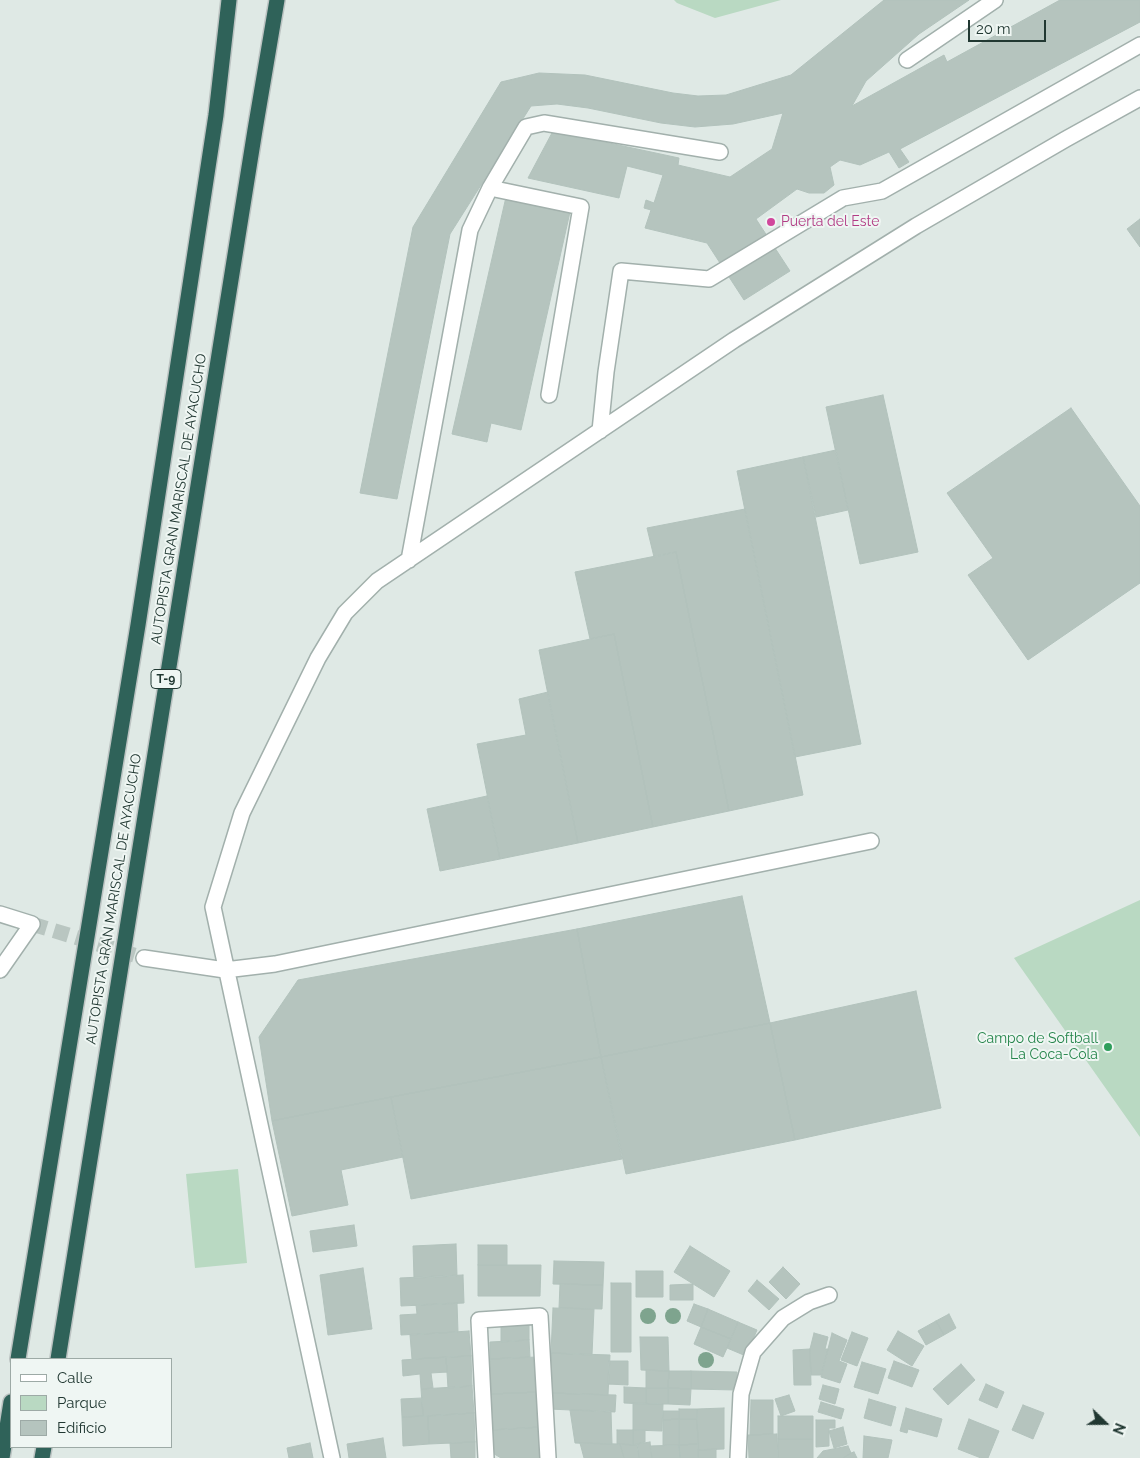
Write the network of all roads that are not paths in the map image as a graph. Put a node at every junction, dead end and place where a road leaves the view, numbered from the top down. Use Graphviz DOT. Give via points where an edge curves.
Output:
graph roads {
  1 [pos="229,0"];
  2 [pos="277,0"];
  3 [pos="995,0"];
  4 [pos="1140,45"];
  5 [pos="907,60"];
  6 [pos="1140,98"];
  7 [pos="720,152"];
  8 [pos="490,188"];
  9 [pos="549,395"];
  10 [pos="600,431"];
  11 [pos="410,560"];
  12 [pos="871,841"];
  13 [pos="0,914"];
  14 [pos="144,958"];
  15 [pos="0,970"];
  16 [pos="225,970"];
  17 [pos="829,1295"];
  18 [pos="18,1358"];
  19 [pos="58,1358"];
  20 [pos="10,1408"];
  21 [pos="2,1458"];
  22 [pos="332,1458"];
  23 [pos="486,1458"];
  24 [pos="548,1458"];
  25 [pos="738,1458"];
  1 -- 18 [label="highway, AUTOPISTA GRAN MARISCAL DE AYACUCHO / T-9" via="216,115 138,625"];
  2 -- 19 [label="highway, AUTOPISTA GRAN MARISCAL DE AYACUCHO / T-9"];
  3 -- 5 [label="street"];
  4 -- 10 [label="street" via="882,191 843,198 709,278 621,271"];
  6 -- 10 [label="street" via="916,226 734,340"];
  7 -- 8 [label="street" via="544,123 526,127"];
  8 -- 9 [label="street" via="581,207"];
  8 -- 11 [label="street" via="470,230"];
  10 -- 11 [label="street"];
  11 -- 16 [label="street" via="377,581 345,613 318,658 242,813 213,907"];
  12 -- 16 [label="street" via="275,964"];
  13 -- 15 [label="street" via="32,924"];
  14 -- 16 [label="street"];
  16 -- 22 [label="street"];
  17 -- 25 [label="street" via="809,1302 784,1318 752,1352 741,1394"];
  20 -- 21 [label="highway"];
  23 -- 24 [label="street" via="479,1320 540,1316"];
}
